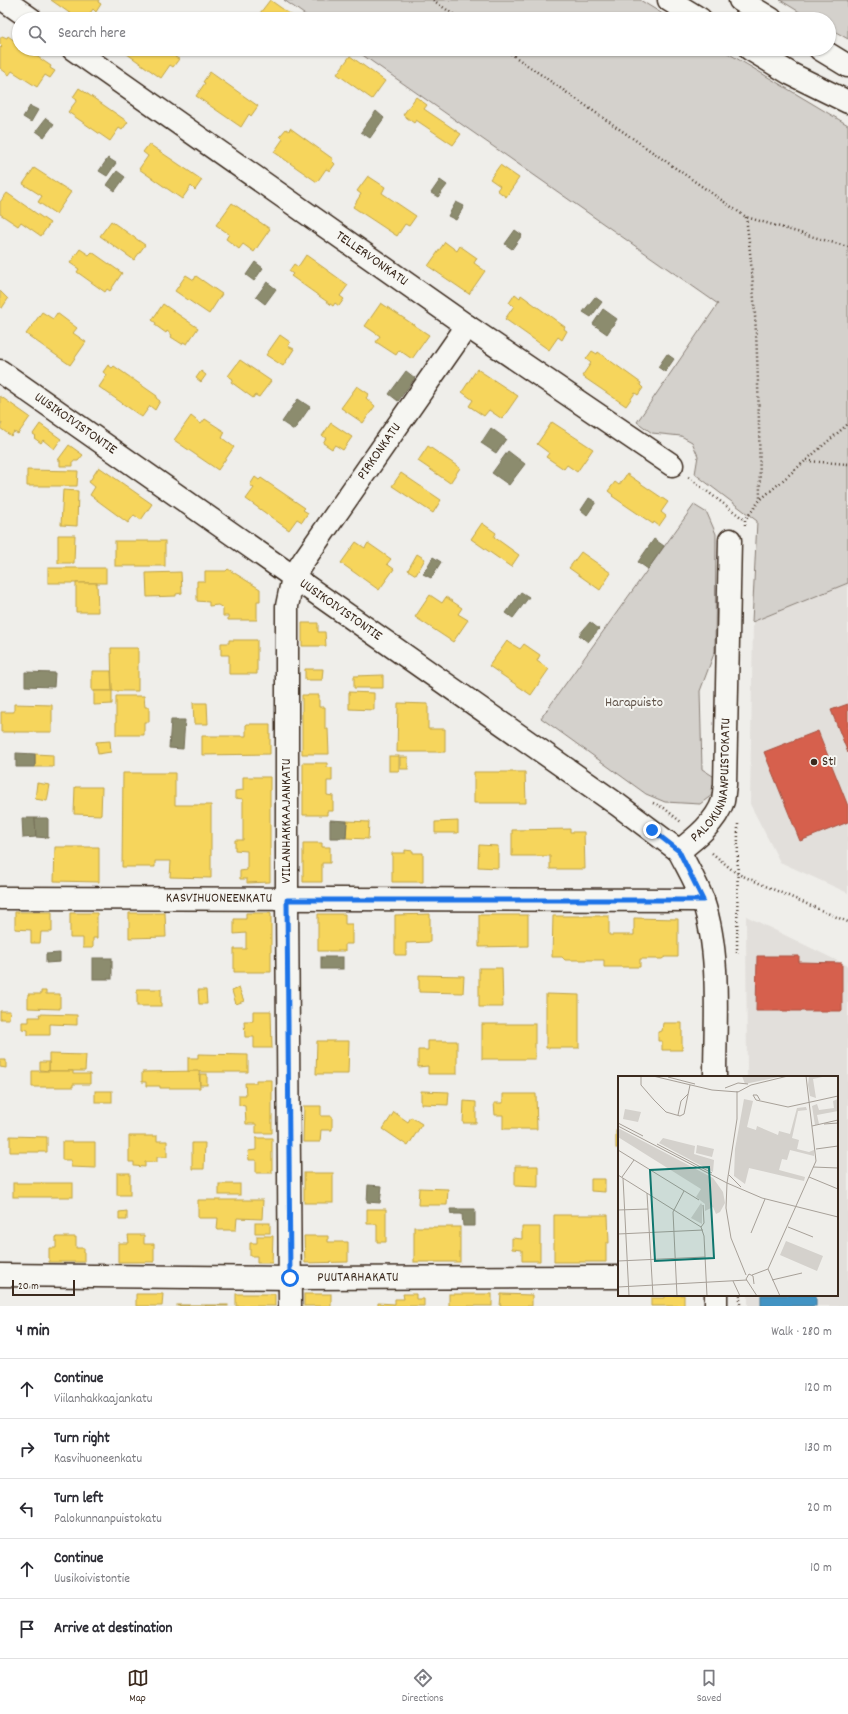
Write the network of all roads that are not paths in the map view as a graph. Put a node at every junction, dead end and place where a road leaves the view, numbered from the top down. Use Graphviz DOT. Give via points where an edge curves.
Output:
graph roads {
  1 [pos="4,0"];
  2 [pos="669,0"];
  3 [pos="740,0"];
  4 [pos="21,12"];
  5 [pos="689,12"];
  6 [pos="760,12"];
  7 [pos="83,56"];
  8 [pos="761,56"];
  9 [pos="832,56"];
  10 [pos="848,66"];
  11 [pos="791,74"];
  12 [pos="848,102"];
  13 [pos="848,115"];
  14 [pos="467,326"];
  15 [pos="0,371"];
  16 [pos="672,465"];
  17 [pos="737,534"];
  18 [pos="293,577"];
  19 [pos="679,851"];
  20 [pos="0,898"];
  21 [pos="287,900"];
  22 [pos="703,900"];
  23 [pos="715,1076"];
  24 [pos="0,1275"];
  25 [pos="618,1277"];
  26 [pos="290,1278"];
  27 [pos="290,1306"];
  1 -- 4 [label="street"];
  2 -- 5 [label="street"];
  3 -- 6 [label="street"];
  7 -- 14 [label="street, TELLERVONKATU"];
  8 -- 11 [label="street"];
  9 -- 10 [label="street"];
  11 -- 12 [label="street"];
  11 -- 13 [label="street"];
  14 -- 16 [label="street, TELLERVONKATU"];
  14 -- 18 [label="street, PIRKONKATU"];
  15 -- 18 [label="street, UUSIKOIVISTONTIE"];
  17 -- 19 [label="street, PALOKUNNANPUISTOKATU" via="723,801 715,816"];
  18 -- 19 [label="street, UUSIKOIVISTONTIE" via="618,805"];
  18 -- 21 [label="street, VIILANHAKKAAJANKATU" via="288,606"];
  19 -- 22 [label="street, PALOKUNNANPUISTOKATU"];
  20 -- 21 [label="street, KASVIHUONEENKATU"];
  21 -- 22 [label="street, KASVIHUONEENKATU"];
  21 -- 26 [label="street, VIILANHAKKAAJANKATU"];
  22 -- 23 [label="street, PALOKUNNANPUISTOKATU" via="713,941"];
  24 -- 26 [label="street, PUUTARHAKATU"];
  25 -- 26 [label="street, PUUTARHAKATU"];
  26 -- 27 [label="street, VIILANHAKKAAJANKATU"];
}
